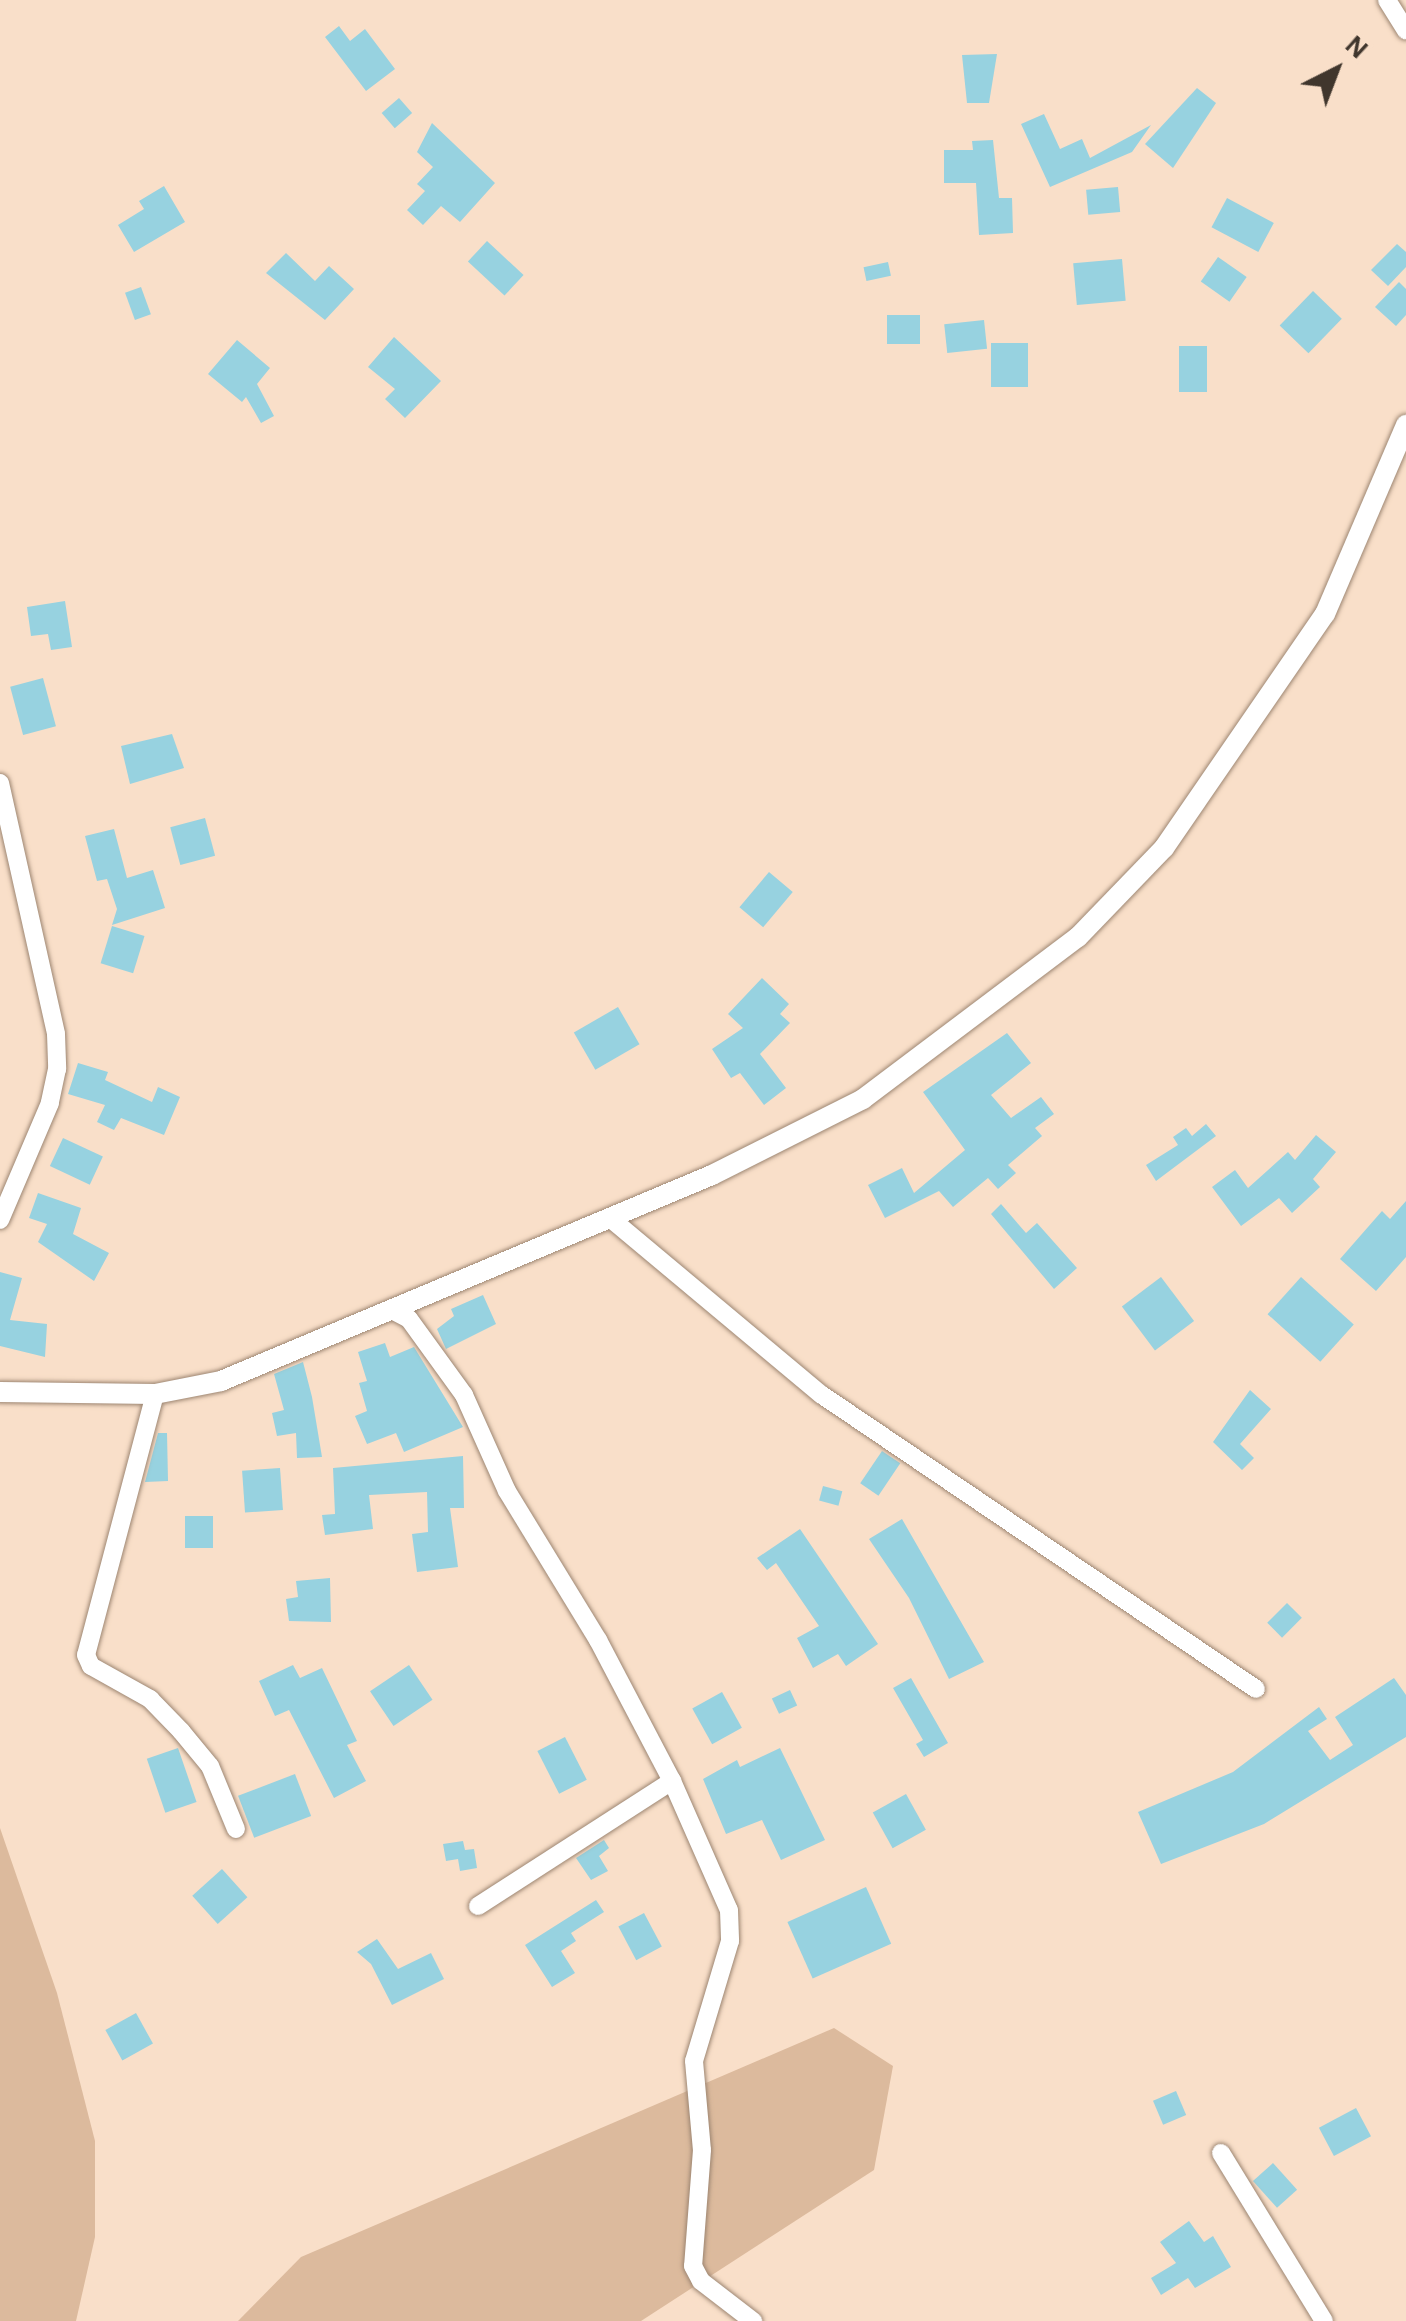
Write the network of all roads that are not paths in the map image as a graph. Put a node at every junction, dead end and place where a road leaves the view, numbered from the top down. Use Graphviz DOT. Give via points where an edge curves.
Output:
graph roads {
  1 [pos="1388,0"];
  2 [pos="1406,30"];
  3 [pos="1406,425"];
  4 [pos="0,783"];
  5 [pos="610,1218"];
  6 [pos="0,1220"];
  7 [pos="392,1310"];
  8 [pos="0,1392"];
  9 [pos="156,1394"];
  10 [pos="1256,1689"];
  11 [pos="672,1781"];
  12 [pos="236,1828"];
  13 [pos="478,1906"];
  14 [pos="1221,2153"];
  15 [pos="753,2321"];
  16 [pos="1324,2321"];
  1 -- 2 [label="street"];
  3 -- 5 [label="street" via="1314,631 1164,848 1078,938 862,1099 799,1136"];
  4 -- 6 [label="street" via="56,1034 57,1068 50,1103"];
  5 -- 7 [label="street"];
  5 -- 10 [label="street" via="822,1395"];
  7 -- 9 [label="street" via="284,1360"];
  7 -- 11 [label="street" via="418,1330 464,1395 507,1490 598,1640"];
  8 -- 9 [label="street"];
  9 -- 12 [label="street" via="86,1655 91,1666 150,1699 181,1731 210,1766"];
  11 -- 13 [label="street"];
  11 -- 15 [label="street" via="729,1910 730,1941 694,2062 702,2150 693,2266 701,2282"];
  14 -- 16 [label="street"];
}
